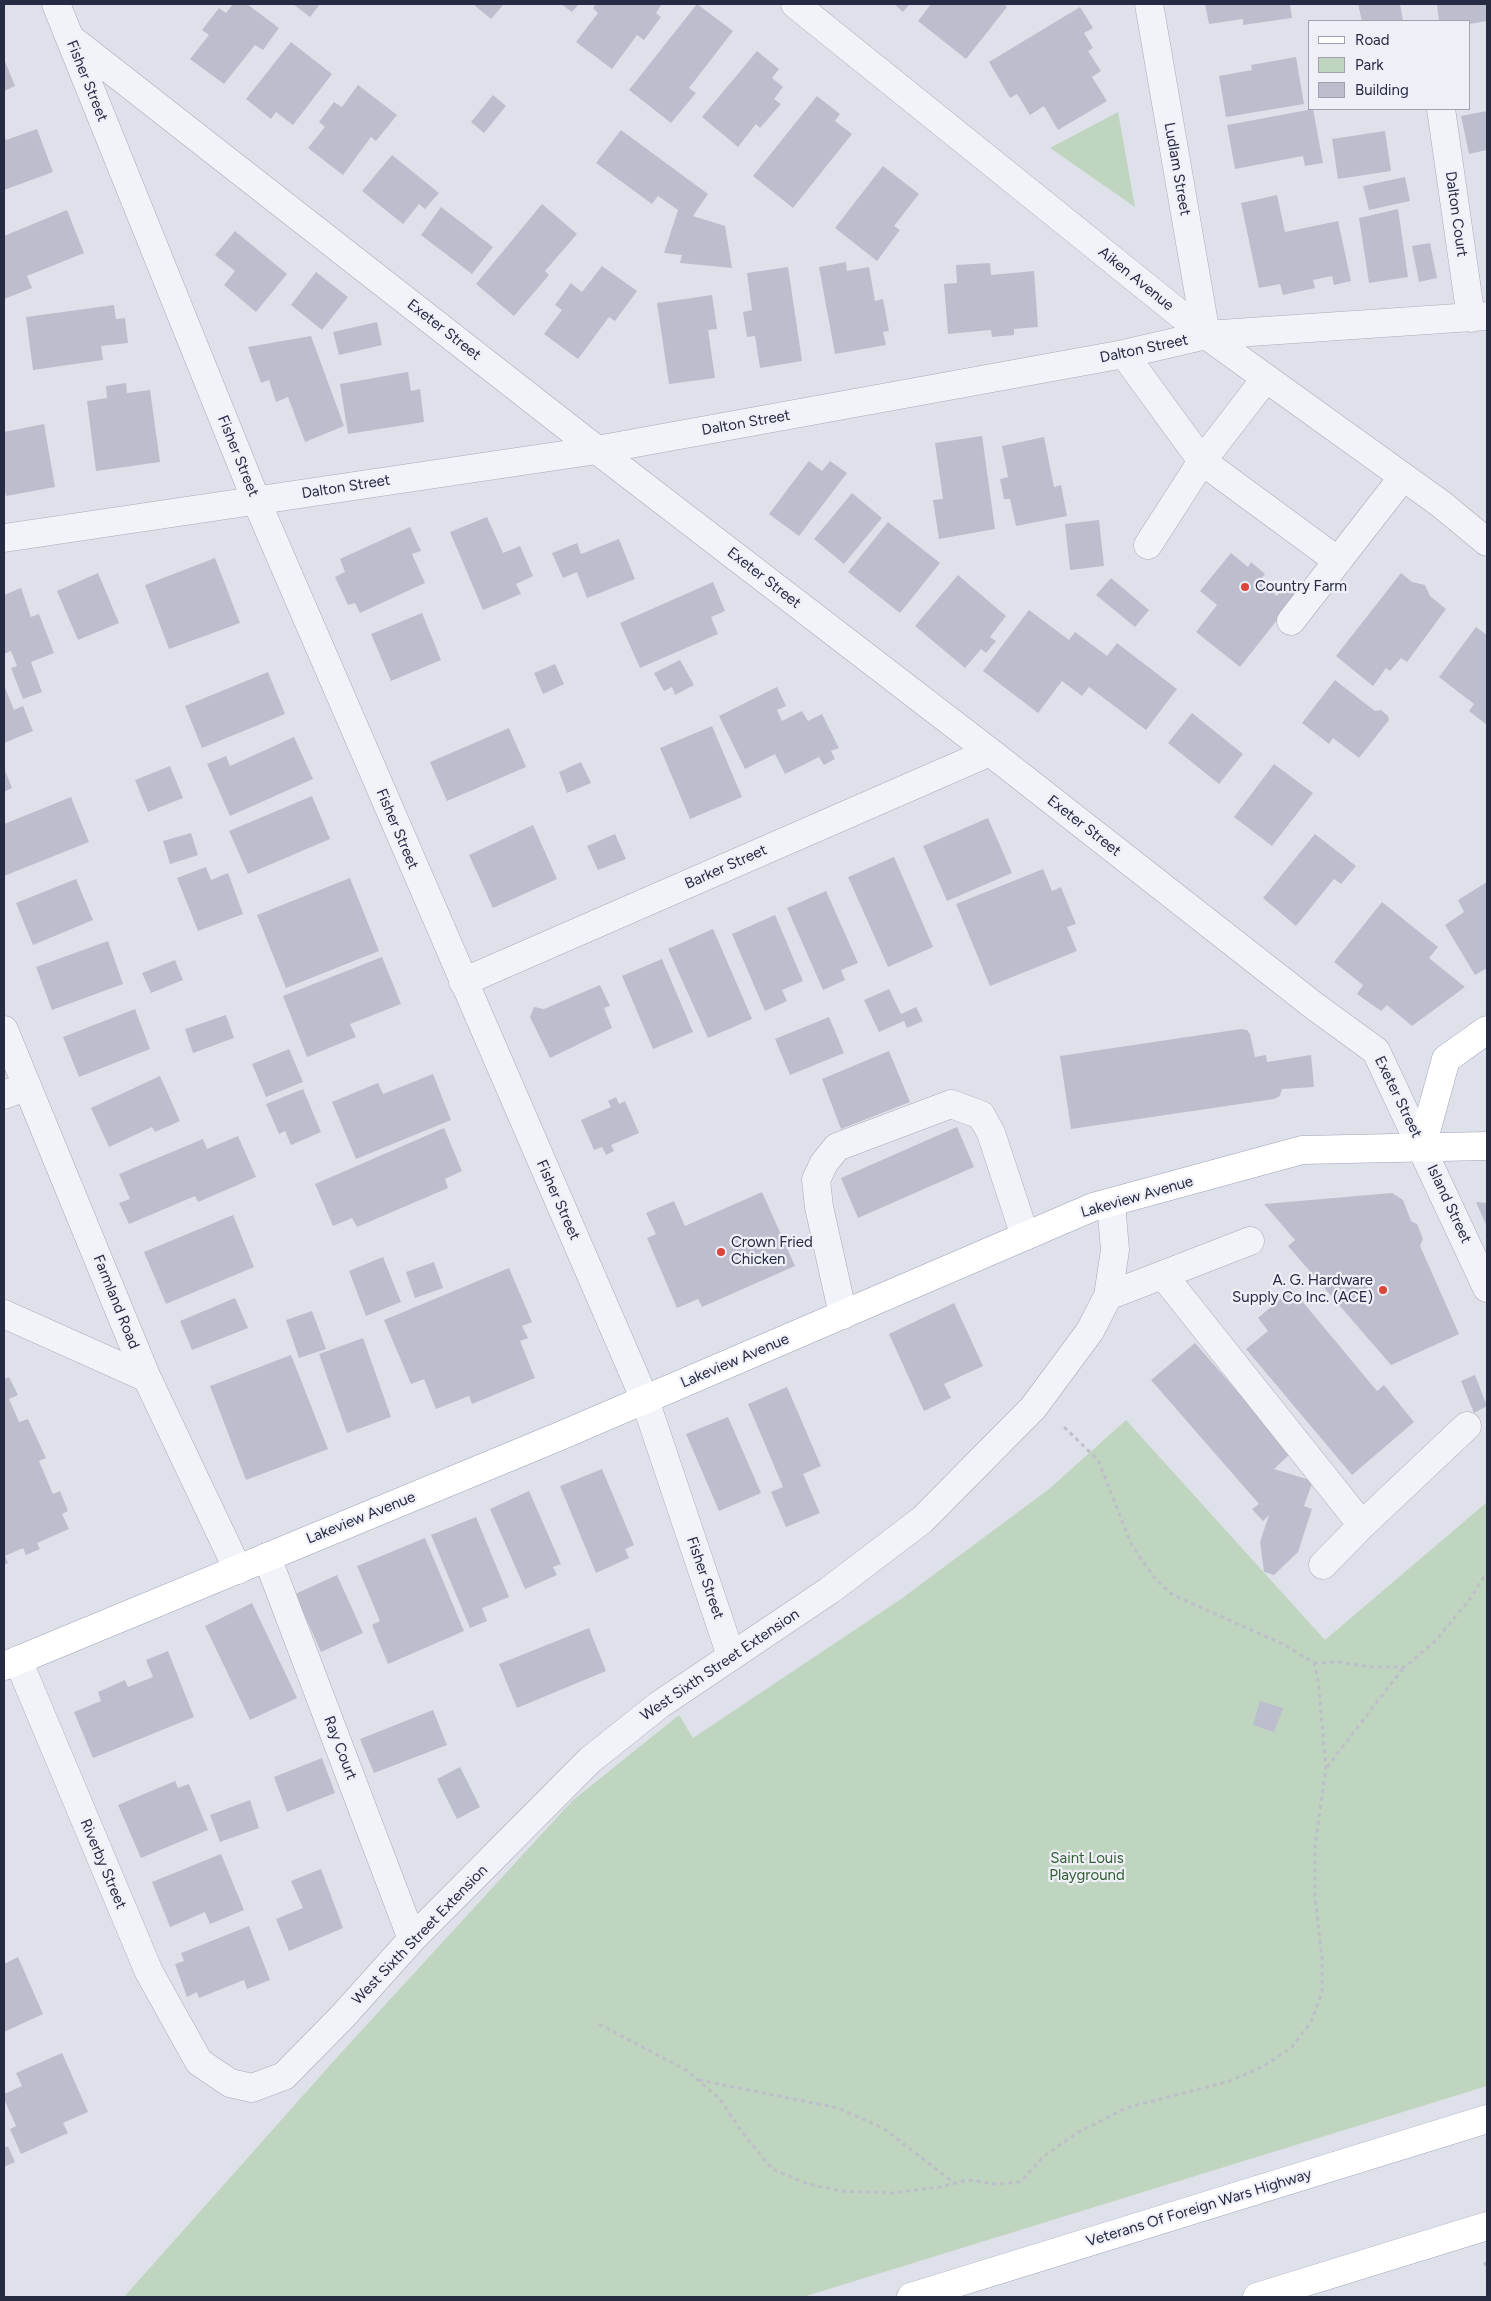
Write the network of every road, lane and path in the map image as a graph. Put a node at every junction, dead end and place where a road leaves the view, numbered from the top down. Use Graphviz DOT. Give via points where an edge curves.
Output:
graph roads {
  1 [pos="56,4"];
  2 [pos="795,4"];
  3 [pos="1149,4"];
  4 [pos="70,38"];
  5 [pos="1441,110"];
  6 [pos="1479,317"];
  7 [pos="1206,335"];
  8 [pos="1124,354"];
  9 [pos="1266,378"];
  10 [pos="596,450"];
  11 [pos="1202,461"];
  12 [pos="1403,477"];
  13 [pos="256,500"];
  14 [pos="4,538"];
  15 [pos="1487,542"];
  16 [pos="1148,545"];
  17 [pos="1338,561"];
  18 [pos="1292,621"];
  19 [pos="990,752"];
  20 [pos="463,982"];
  21 [pos="4,1030"];
  22 [pos="1487,1030"];
  23 [pos="15,1090"];
  24 [pos="1422,1146"];
  25 [pos="1487,1146"];
  26 [pos="1111,1203"];
  27 [pos="1025,1236"];
  28 [pos="1250,1241"];
  29 [pos="1163,1275"];
  30 [pos="1487,1288"];
  31 [pos="1108,1296"];
  32 [pos="4,1314"];
  33 [pos="843,1315"];
  34 [pos="147,1378"];
  35 [pos="645,1400"];
  36 [pos="1040,1400"];
  37 [pos="1467,1426"];
  38 [pos="1362,1525"];
  39 [pos="267,1557"];
  40 [pos="1322,1565"];
  41 [pos="238,1570"];
  42 [pos="1487,1572"];
  43 [pos="731,1656"];
  44 [pos="11,1663"];
  45 [pos="1314,1663"];
  46 [pos="1404,1667"];
  47 [pos="1326,1767"];
  48 [pos="412,1939"];
  49 [pos="598,2024"];
  50 [pos="199,2062"];
  51 [pos="698,2080"];
  52 [pos="1487,2118"];
  53 [pos="955,2184"];
  54 [pos="1487,2226"];
  55 [pos="911,2297"];
  56 [pos="1257,2297"];
  1 -- 4 [label="street, Fisher Street"];
  2 -- 7 [label="street, Aiken Avenue"];
  3 -- 7 [label="street, Ludlam Street"];
  4 -- 10 [label="street, Exeter Street"];
  4 -- 13 [label="street, Fisher Street"];
  5 -- 6 [label="street, Dalton Court"];
  6 -- 7 [label="street, Dalton Street"];
  7 -- 8 [label="street, Dalton Street"];
  7 -- 9 [label="street, Aiken Avenue"];
  8 -- 10 [label="street, Dalton Street"];
  8 -- 11 [label="street"];
  9 -- 11 [label="street"];
  9 -- 12 [label="street, Aiken Avenue"];
  10 -- 13 [label="street, Dalton Street"];
  10 -- 19 [label="street, Exeter Street"];
  11 -- 16 [label="street"];
  11 -- 17 [label="street"];
  12 -- 15 [label="street, Aiken Avenue"];
  12 -- 17 [label="street"];
  13 -- 14 [label="street, Dalton Street"];
  13 -- 20 [label="street, Fisher Street"];
  17 -- 18 [label="street"];
  19 -- 20 [label="street, Barker Street"];
  19 -- 24 [label="street, Exeter Street" via="1376,1051"];
  20 -- 35 [label="street, Fisher Street"];
  21 -- 23 [label="street, Farmland Road"];
  22 -- 24 [label="main road" via="1446,1059"];
  23 -- 34 [label="street, Farmland Road"];
  24 -- 25 [label="main road, Lakeview Avenue"];
  24 -- 26 [label="main road, Lakeview Avenue" via="1302,1150"];
  24 -- 30 [label="street, Island Street"];
  26 -- 27 [label="main road, Lakeview Avenue" via="1093,1207"];
  26 -- 31 [label="street, West Sixth Street Extension" via="1115,1250"];
  27 -- 33 [label="main road, Lakeview Avenue"];
  27 -- 33 [label="street" via="991,1133 981,1115 951,1104 837,1147 816,1180"];
  28 -- 29 [label="street"];
  29 -- 31 [label="street"];
  29 -- 38 [label="street"];
  31 -- 36 [label="street, West Sixth Street Extension" via="1090,1331"];
  32 -- 34 [label="street"];
  33 -- 35 [label="main road, Lakeview Avenue"];
  34 -- 41 [label="street, Farmland Road"];
  35 -- 39 [label="main road, Lakeview Avenue"];
  35 -- 43 [label="street, Fisher Street"];
  36 -- 43 [label="street, West Sixth Street Extension" via="922,1520 830,1590"];
  36 -- 45 [label="path" via="1098,1460 1132,1546 1156,1580 1174,1594 1285,1645"];
  37 -- 38 [label="street"];
  38 -- 40 [label="street"];
  39 -- 41 [label="main road, Lakeview Avenue"];
  39 -- 48 [label="street, Ray Court"];
  41 -- 44 [label="main road, Lakeview Avenue"];
  42 -- 46 [label="path" via="1470,1599 1435,1641"];
  43 -- 48 [label="street, West Sixth Street Extension" via="659,1705 590,1760"];
  44 -- 50 [label="street, Riverby Street" via="149,1972"];
  45 -- 46 [label="path"];
  45 -- 47 [label="path"];
  46 -- 47 [label="path"];
  47 -- 53 [label="path" via="1315,1846 1322,1992 1311,2022 1291,2048 1264,2066 1230,2081 1126,2108 1077,2133 1044,2156 1020,2182 996,2184 968,2180"];
  48 -- 50 [label="street, West Sixth Street Extension" via="284,2076 252,2088 230,2083"];
  49 -- 51 [label="path" via="686,2070"];
  51 -- 53 [label="path" via="838,2108 883,2128"];
  51 -- 53 [label="path" via="719,2098 772,2169 808,2184 842,2191 892,2193"];
  52 -- 55 [label="main road, Veterans Of Foreign Wars Highway"];
  54 -- 56 [label="main road"];
}
